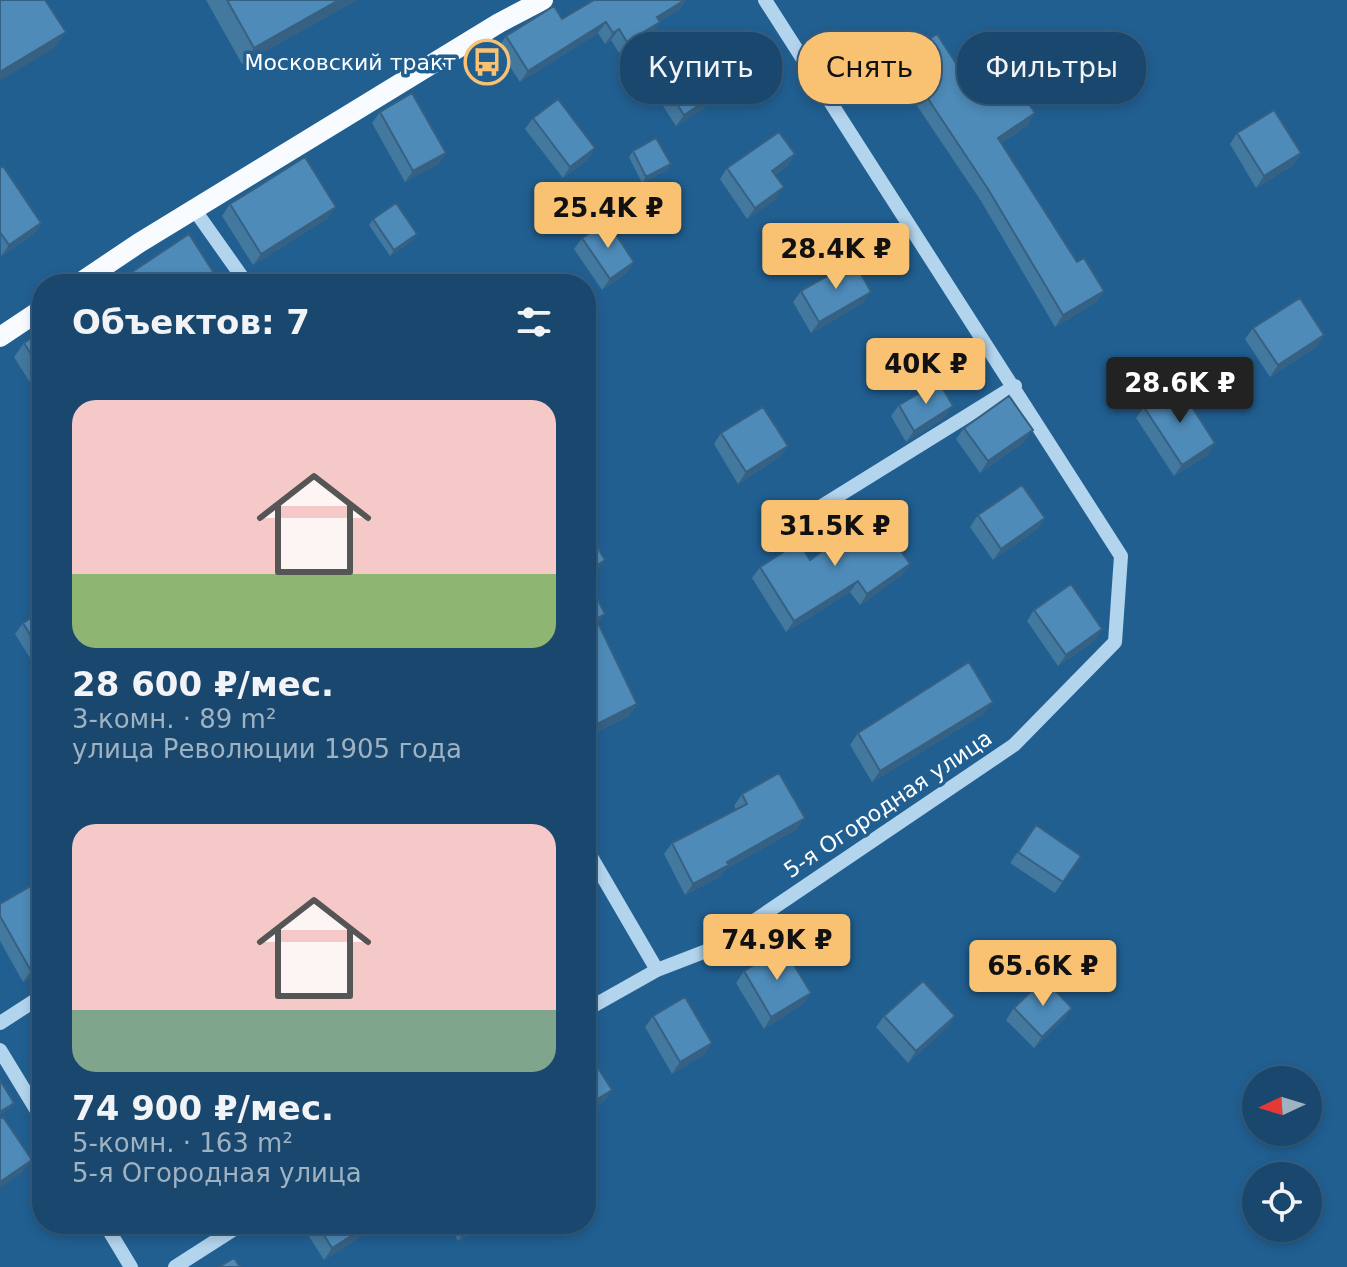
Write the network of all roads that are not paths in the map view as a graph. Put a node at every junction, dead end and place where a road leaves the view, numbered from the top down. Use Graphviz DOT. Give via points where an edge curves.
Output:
graph roads {
  1 [pos="543,0"];
  2 [pos="765,0"];
  3 [pos="194,209"];
  4 [pos="93,274"];
  5 [pos="240,274"];
  6 [pos="32,316"];
  7 [pos="0,337"];
  8 [pos="1015,386"];
  9 [pos="788,527"];
  10 [pos="596,865"];
  11 [pos="657,970"];
  12 [pos="32,1002"];
  13 [pos="596,1004"];
  14 [pos="0,1023"];
  15 [pos="0,1050"];
  16 [pos="32,1103"];
  17 [pos="111,1234"];
  18 [pos="226,1234"];
  19 [pos="131,1267"];
  20 [pos="175,1267"];
  1 -- 3 [label="main road"];
  2 -- 8 [label="street"];
  3 -- 4 [label="main road"];
  3 -- 5 [label="street"];
  6 -- 7 [label="main road"];
  8 -- 9 [label="street"];
  8 -- 11 [label="street, 5-я Огородная улица" via="1121,556 1115,642 1014,745 714,948"];
  10 -- 11 [label="street"];
  11 -- 13 [label="street, 5-я Огородная улица"];
  12 -- 14 [label="street"];
  15 -- 16 [label="street"];
  17 -- 19 [label="street"];
  18 -- 20 [label="street"];
}
